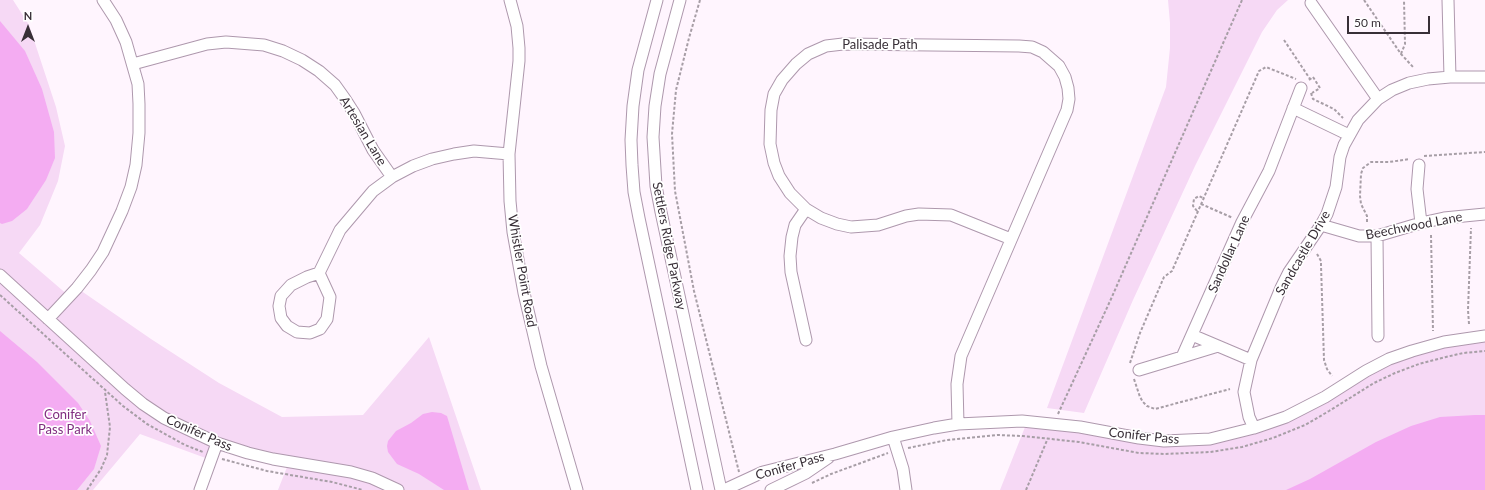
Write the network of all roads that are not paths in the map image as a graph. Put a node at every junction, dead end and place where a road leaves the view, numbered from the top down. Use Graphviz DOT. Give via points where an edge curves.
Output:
graph roads {
  1 [pos="103,0"];
  2 [pos="510,0"];
  3 [pos="657,0"];
  4 [pos="680,0"];
  5 [pos="1448,0"];
  6 [pos="1311,3"];
  7 [pos="133,64"];
  8 [pos="1450,77"];
  9 [pos="1485,78"];
  10 [pos="1305,87"];
  11 [pos="1378,98"];
  12 [pos="1293,108"];
  13 [pos="1349,135"];
  14 [pos="509,154"];
  15 [pos="1416,160"];
  16 [pos="392,177"];
  17 [pos="806,209"];
  18 [pos="1485,214"];
  19 [pos="1421,223"];
  20 [pos="1321,225"];
  21 [pos="1377,236"];
  22 [pos="1011,238"];
  23 [pos="320,273"];
  24 [pos="0,275"];
  25 [pos="48,319"];
  26 [pos="1192,335"];
  27 [pos="1378,336"];
  28 [pos="1485,336"];
  29 [pos="806,340"];
  30 [pos="1218,346"];
  31 [pos="1182,357"];
  32 [pos="1251,360"];
  33 [pos="1133,370"];
  34 [pos="958,424"];
  35 [pos="1254,428"];
  36 [pos="893,437"];
  37 [pos="217,443"];
  38 [pos="835,454"];
  39 [pos="200,490"];
  40 [pos="398,490"];
  41 [pos="577,490"];
  42 [pos="697,490"];
  43 [pos="721,490"];
  44 [pos="724,490"];
  45 [pos="771,490"];
  46 [pos="906,490"];
  1 -- 7 [label="street" via="116,20"];
  2 -- 14 [label="street, Whistler Point Road" via="517,26 519,62"];
  3 -- 42 [label="street, Settlers Ridge Parkway" via="638,70 633,106 631,140 634,192"];
  4 -- 43 [label="street, Settlers Ridge Parkway" via="663,59 655,106 653,137 656,186"];
  5 -- 8 [label="street"];
  6 -- 11 [label="street"];
  7 -- 16 [label="street, Artesian Lane" via="207,44 226,42 264,45 283,51 319,71 335,85"];
  7 -- 25 [label="street" via="138,84 139,133 131,187 114,230 95,264"];
  8 -- 9 [label="street, Sandcastle Drive"];
  8 -- 11 [label="street, Sandcastle Drive" via="1410,83"];
  10 -- 12 [label="street, Sandollar Lane"];
  11 -- 13 [label="street, Sandcastle Drive" via="1358,120"];
  12 -- 13 [label="street"];
  12 -- 26 [label="street, Sandollar Lane" via="1269,171 1242,222"];
  13 -- 20 [label="street, Sandcastle Drive" via="1340,157 1336,187"];
  14 -- 16 [label="street" via="474,151 454,154 413,166"];
  14 -- 41 [label="street, Whistler Point Road" via="510,201 517,259 541,366"];
  15 -- 19 [label="street"];
  16 -- 23 [label="street" via="373,191 340,230"];
  17 -- 22 [label="street, Palisade Path" via="821,218 851,226 878,225 919,214 951,215"];
  17 -- 22 [label="street, Palisade Path" via="790,193 779,176 770,144 770,128 774,94 782,80 808,54 826,46 843,44 1032,47 1043,52 1058,66 1065,77 1069,99 1067,110"];
  17 -- 29 [label="street" via="795,225 790,256"];
  18 -- 19 [label="street, Beechwood Lane"];
  19 -- 21 [label="street, Beechwood Lane"];
  20 -- 21 [label="street, Beechwood Lane" via="1359,236"];
  20 -- 32 [label="street, Sandcastle Drive" via="1289,272"];
  21 -- 27 [label="street"];
  22 -- 34 [label="street, Palisade Path" via="961,356 957,384"];
  23 -- 23 [label="street" via="291,285 281,296 281,318 287,326 297,332 310,333 320,329 327,319 330,297"];
  24 -- 25 [label="street, Conifer Pass"];
  25 -- 37 [label="street, Conifer Pass" via="143,404 171,422"];
  26 -- 30 [label="street"];
  26 -- 31 [label="street, Sandollar Lane"];
  28 -- 35 [label="street, Conifer Pass" via="1444,342 1389,360 1304,409"];
  30 -- 31 [label="street"];
  30 -- 32 [label="street"];
  31 -- 33 [label="street"];
  32 -- 35 [label="street, Sandcastle Drive" via="1244,392"];
  34 -- 35 [label="street, Conifer Pass" via="1049,423 1164,441 1210,439"];
  34 -- 36 [label="street, Conifer Pass"];
  36 -- 38 [label="street, Conifer Pass"];
  36 -- 46 [label="street" via="903,469"];
  37 -- 39 [label="street"];
  37 -- 40 [label="street, Conifer Pass" via="273,459 351,472"];
  38 -- 44 [label="street, Conifer Pass" via="764,472"];
  38 -- 45 [label="street, Conifer Pass" via="806,473"];
}
